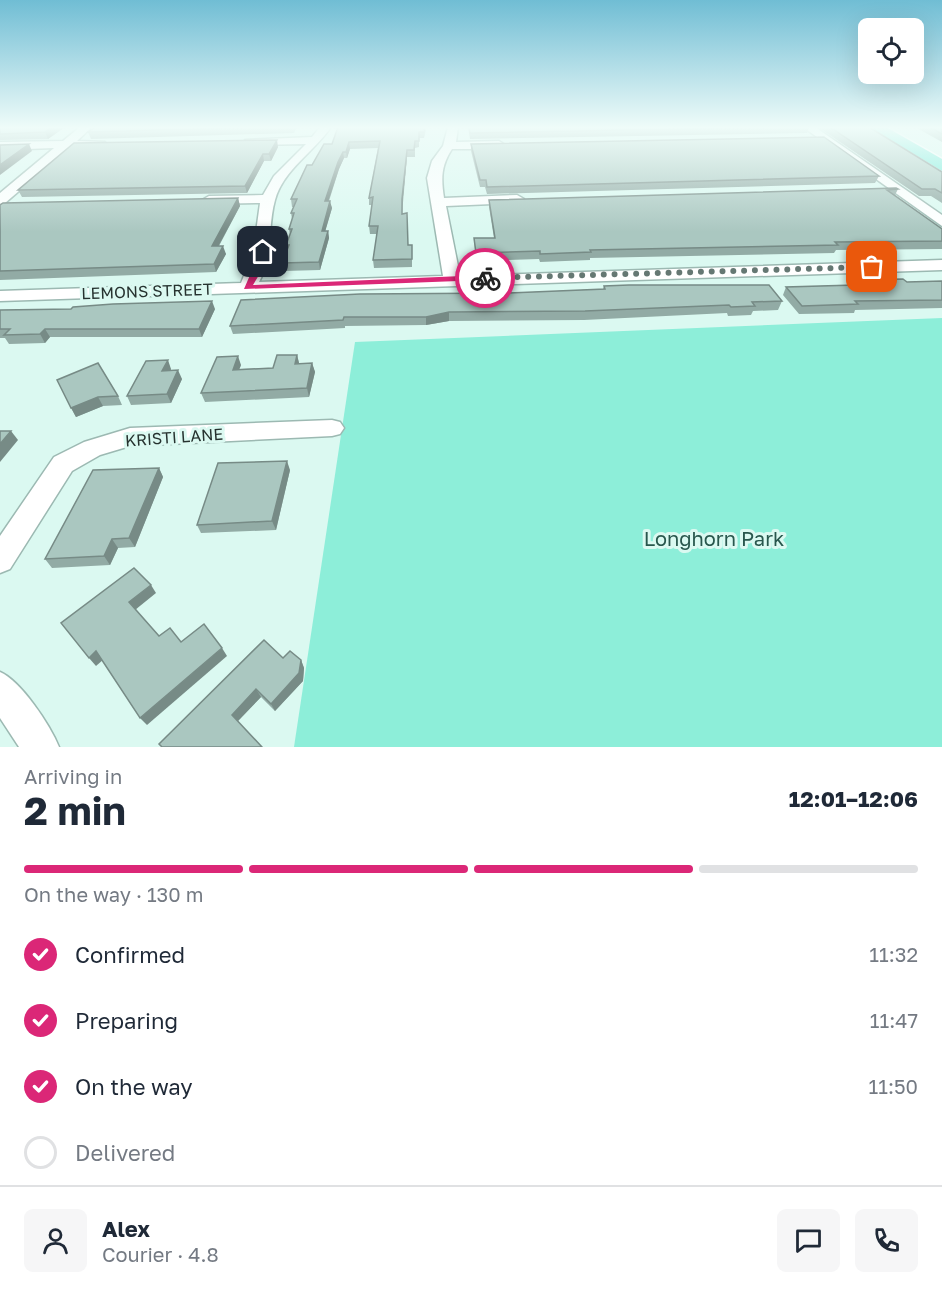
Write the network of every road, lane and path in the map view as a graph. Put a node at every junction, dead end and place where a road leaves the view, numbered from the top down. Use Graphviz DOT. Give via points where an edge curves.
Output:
graph roads {
  1 [pos="45,162"];
  2 [pos="296,162"];
  3 [pos="438,162"];
  4 [pos="857,162"];
  5 [pos="895,189"];
  6 [pos="872,190"];
  7 [pos="268,199"];
  8 [pos="532,199"];
  9 [pos="199,200"];
  10 [pos="438,201"];
  11 [pos="0,202"];
  12 [pos="24,204"];
  13 [pos="942,222"];
  14 [pos="942,265"];
  15 [pos="452,279"];
  16 [pos="247,288"];
  17 [pos="0,296"];
  18 [pos="332,428"];
  19 [pos="0,560"];
  20 [pos="0,688"];
  21 [pos="41,747"];
  1 -- 11 [label="street"];
  2 -- 7 [label="street"];
  3 -- 10 [label="street" via="434,178"];
  4 -- 5 [label="street"];
  5 -- 6 [label="street"];
  5 -- 13 [label="street"];
  7 -- 9 [label="street"];
  7 -- 16 [label="street" via="263,252"];
  8 -- 10 [label="street"];
  10 -- 15 [label="street"];
  11 -- 12 [label="street"];
  14 -- 15 [label="street, LEMONS STREET"];
  15 -- 16 [label="street, LEMONS STREET"];
  16 -- 17 [label="street, LEMONS STREET"];
  18 -- 19 [label="street, KRISTI LANE" via="130,437 92,448 63,464"];
  20 -- 21 [label="street"];
}
